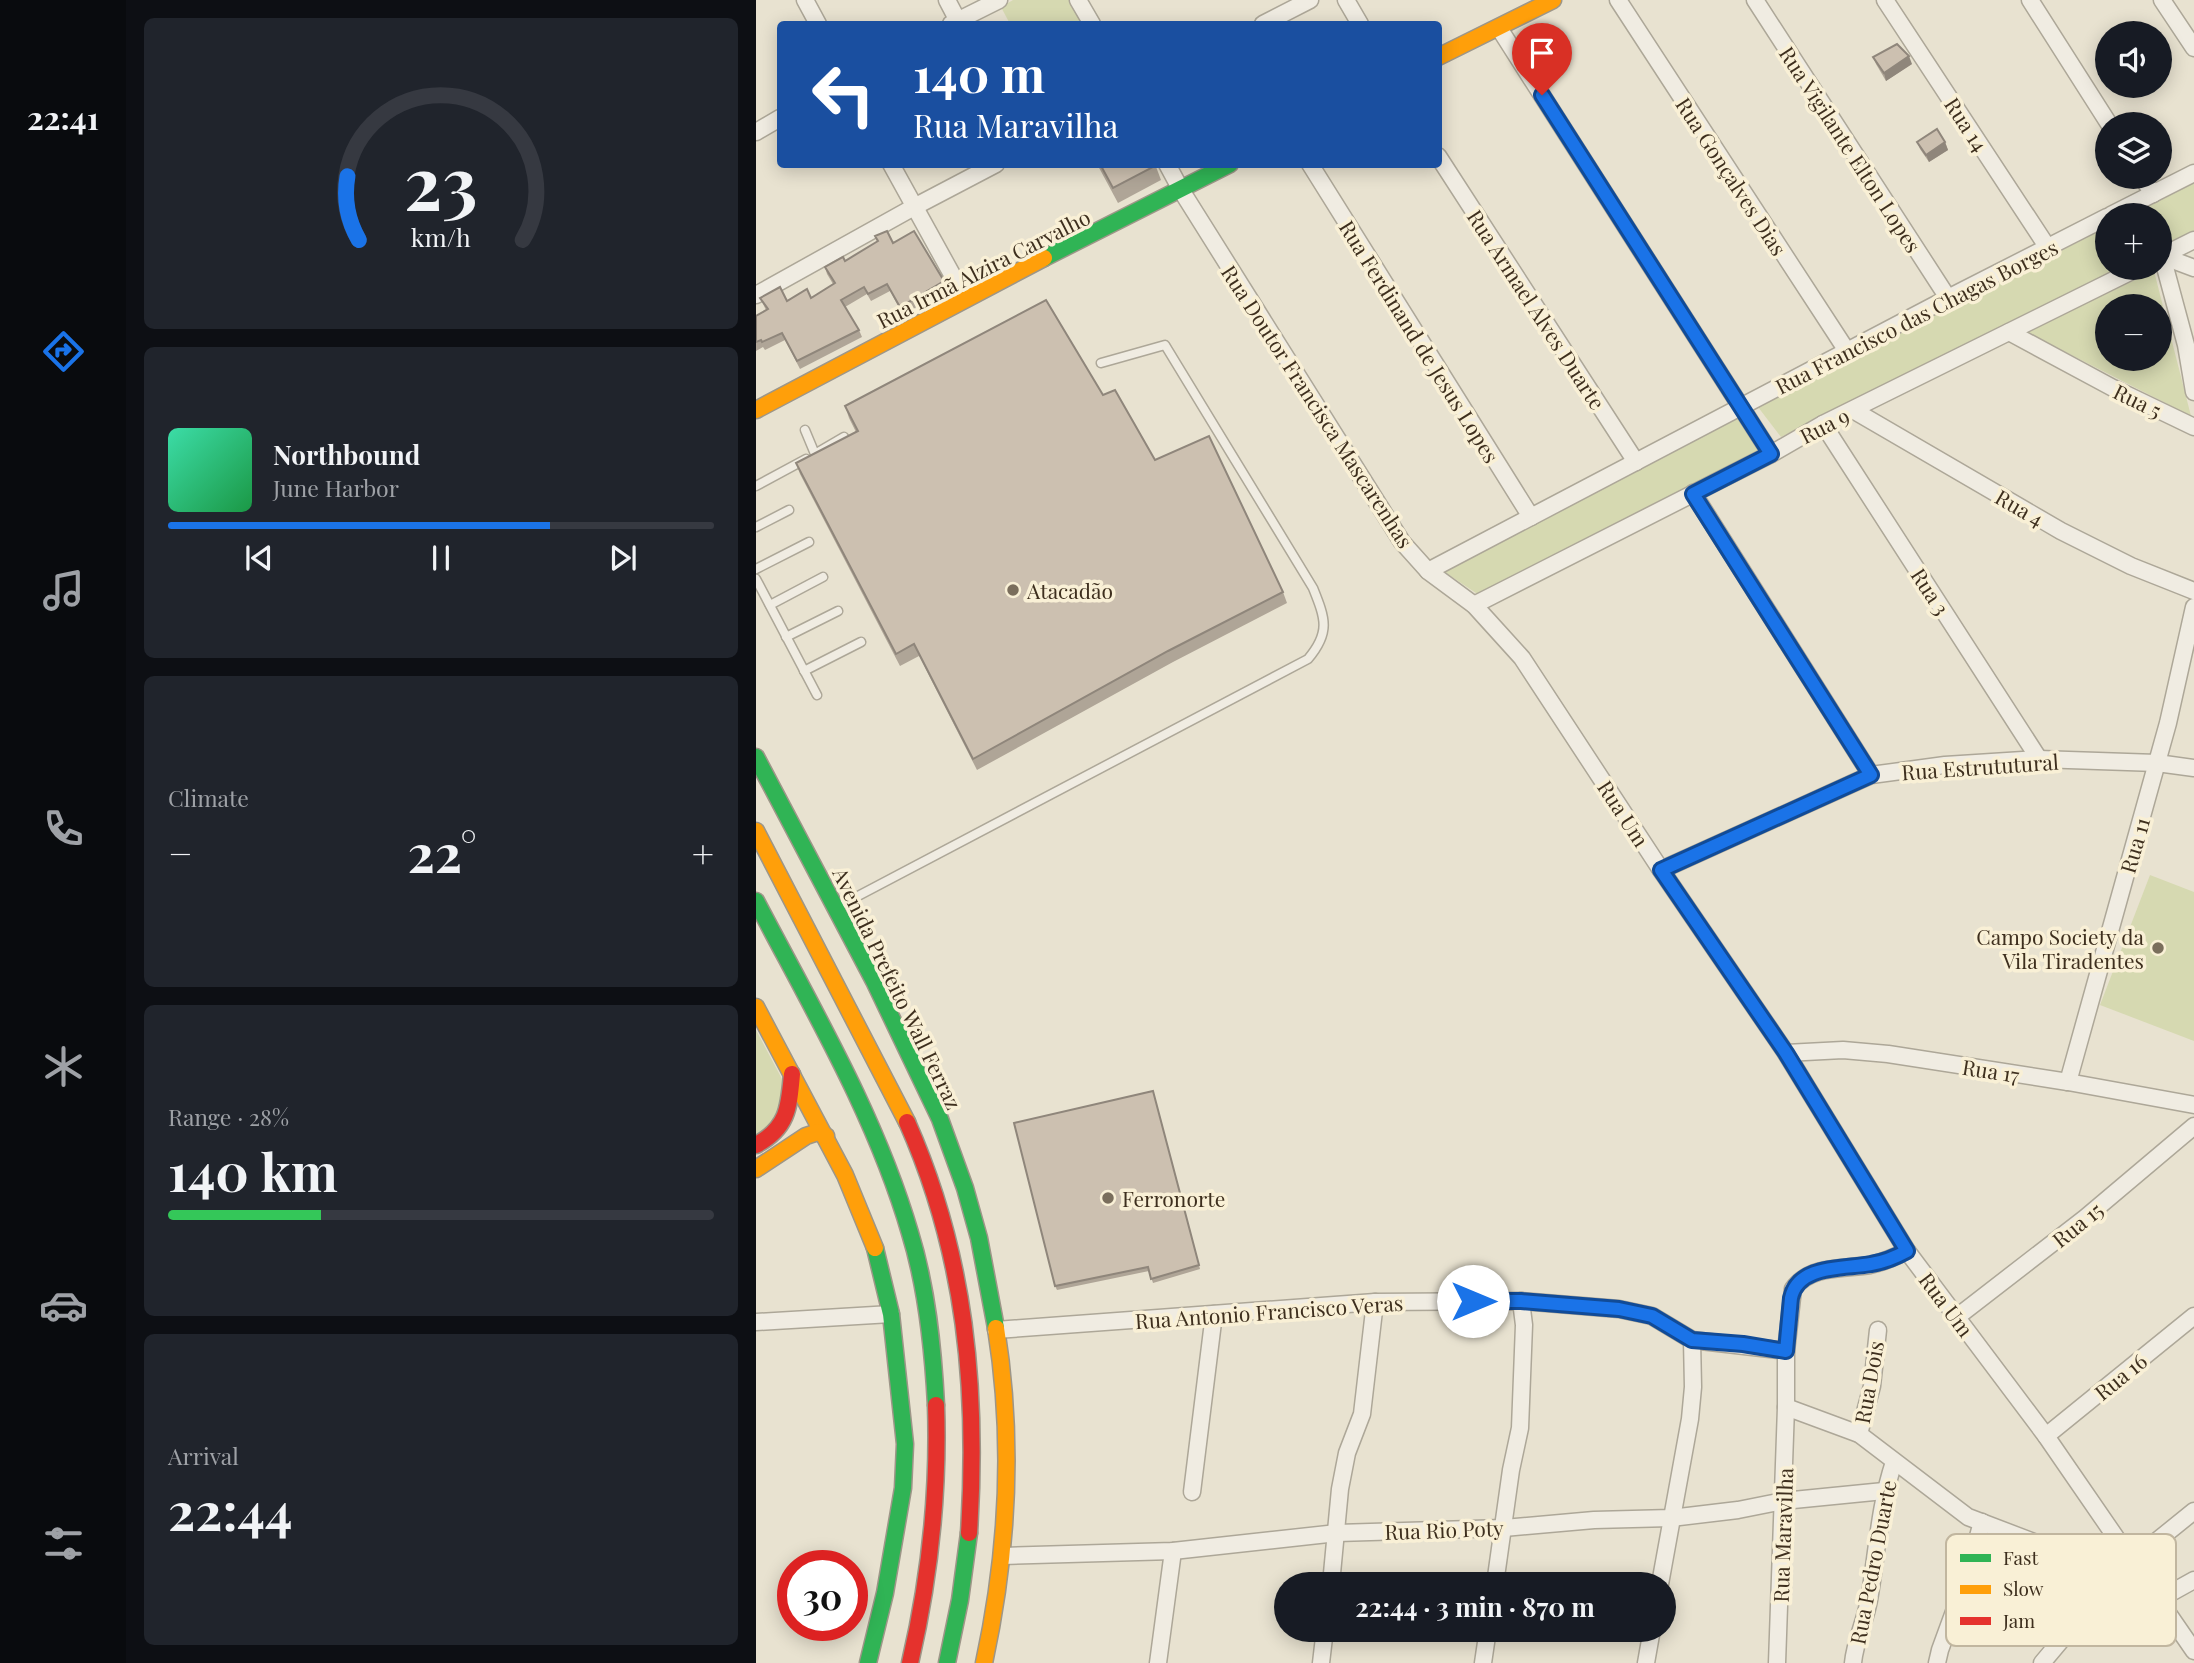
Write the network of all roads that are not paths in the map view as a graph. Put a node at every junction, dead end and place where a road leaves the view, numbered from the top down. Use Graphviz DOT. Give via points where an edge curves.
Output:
graph roads {
  1 [pos="805,0"];
  2 [pos="947,0"];
  3 [pos="999,0"];
  4 [pos="1078,0"];
  5 [pos="1310,0"];
  6 [pos="1346,0"];
  7 [pos="1552,0"];
  8 [pos="1618,0"];
  9 [pos="1755,0"];
  10 [pos="1885,0"];
  11 [pos="2029,0"];
  12 [pos="2162,0"];
  13 [pos="816,21"];
  14 [pos="953,21"];
  15 [pos="958,21"];
  16 [pos="1090,21"];
  17 [pos="1270,21"];
  18 [pos="1358,21"];
  19 [pos="1499,28"];
  20 [pos="2194,48"];
  21 [pos="1442,55"];
  22 [pos="2101,112"];
  23 [pos="777,120"];
  24 [pos="756,132"];
  25 [pos="1442,162"];
  26 [pos="893,168"];
  27 [pos="988,168"];
  28 [pos="1169,168"];
  29 [pos="1222,168"];
  30 [pos="1313,168"];
  31 [pos="2194,173"];
  32 [pos="2150,189"];
  33 [pos="1181,190"];
  34 [pos="2153,194"];
  35 [pos="2135,203"];
  36 [pos="914,207"];
  37 [pos="2095,223"];
  38 [pos="2194,240"];
  39 [pos="2048,248"];
  40 [pos="2172,251"];
  41 [pos="2172,261"];
  42 [pos="2194,268"];
  43 [pos="2114,280"];
  44 [pos="2168,280"];
  45 [pos="756,295"];
  46 [pos="965,298"];
  47 [pos="1948,298"];
  48 [pos="2009,332"];
  49 [pos="1847,351"];
  50 [pos="1101,363"];
  51 [pos="2194,392"];
  52 [pos="1741,406"];
  53 [pos="756,410"];
  54 [pos="1853,410"];
  55 [pos="1823,424"];
  56 [pos="2194,427"];
  57 [pos="805,430"];
  58 [pos="844,436"];
  59 [pos="816,454"];
  60 [pos="1771,454"];
  61 [pos="1636,461"];
  62 [pos="756,486"];
  63 [pos="1693,494"];
  64 [pos="789,510"];
  65 [pos="1531,517"];
  66 [pos="756,527"];
  67 [pos="809,542"];
  68 [pos="756,569"];
  69 [pos="1428,570"];
  70 [pos="823,577"];
  71 [pos="756,579"];
  72 [pos="2194,590"];
  73 [pos="769,605"];
  74 [pos="1474,605"];
  75 [pos="2194,607"];
  76 [pos="838,611"];
  77 [pos="786,637"];
  78 [pos="861,642"];
  79 [pos="804,671"];
  80 [pos="817,695"];
  81 [pos="756,757"];
  82 [pos="2039,759"];
  83 [pos="2157,763"];
  84 [pos="2194,768"];
  85 [pos="1871,775"];
  86 [pos="756,831"];
  87 [pos="1661,870"];
  88 [pos="756,901"];
  89 [pos="836,908"];
  90 [pos="756,1006"];
  91 [pos="1786,1053"];
  92 [pos="792,1074"];
  93 [pos="2068,1082"];
  94 [pos="2194,1105"];
  95 [pos="2194,1126"];
  96 [pos="826,1136"];
  97 [pos="756,1145"];
  98 [pos="756,1169"];
  99 [pos="1907,1251"];
  100 [pos="1521,1301"];
  101 [pos="1375,1302"];
  102 [pos="891,1314"];
  103 [pos="1214,1314"];
  104 [pos="2194,1316"];
  105 [pos="1957,1317"];
  106 [pos="756,1322"];
  107 [pos="996,1330"];
  108 [pos="1878,1330"];
  109 [pos="1692,1340"];
  110 [pos="1786,1351"];
  111 [pos="1786,1407"];
  112 [pos="1859,1434"];
  113 [pos="2046,1436"];
  114 [pos="1894,1462"];
  115 [pos="1884,1491"];
  116 [pos="1192,1492"];
  117 [pos="1783,1501"];
  118 [pos="2194,1511"];
  119 [pos="1671,1518"];
  120 [pos="1982,1522"];
  121 [pos="1504,1528"];
  122 [pos="1337,1533"];
  123 [pos="1979,1534"];
  124 [pos="2013,1534"];
  125 [pos="2113,1534"];
  126 [pos="2165,1534"];
  127 [pos="1173,1550"];
  128 [pos="1003,1556"];
  129 [pos="1332,1572"];
  130 [pos="1498,1572"];
  131 [pos="1662,1572"];
  132 [pos="2194,1580"];
  133 [pos="2176,1590"];
  134 [pos="2176,1626"];
  135 [pos="1946,1637"];
  136 [pos="1323,1642"];
  137 [pos="1486,1642"];
  138 [pos="1650,1642"];
  139 [pos="2056,1646"];
  140 [pos="2194,1651"];
  141 [pos="868,1663"];
  142 [pos="910,1663"];
  143 [pos="947,1663"];
  144 [pos="984,1663"];
  145 [pos="1158,1663"];
  146 [pos="1321,1663"];
  147 [pos="1483,1663"];
  148 [pos="1646,1663"];
  149 [pos="1777,1663"];
  150 [pos="1853,1663"];
  151 [pos="1937,1663"];
  152 [pos="2042,1663"];
  1 -- 13 [label="street"];
  2 -- 14 [label="street"];
  3 -- 15 [label="street"];
  4 -- 16 [label="street"];
  5 -- 17 [label="street"];
  6 -- 18 [label="street"];
  7 -- 19 [label="main road"];
  8 -- 49 [label="street, Rua Gonçalves Dias"];
  9 -- 47 [label="street, Rua Vigilante Elton Lopes"];
  10 -- 39 [label="street, Rua 14"];
  11 -- 22 [label="street"];
  12 -- 20 [label="street"];
  19 -- 21 [label="main road"];
  19 -- 52 [label="street"];
  23 -- 24 [label="street"];
  25 -- 61 [label="street, Rua Armael Alves Duarte"];
  26 -- 36 [label="street"];
  27 -- 36 [label="street"];
  28 -- 33 [label="street, Rua Doutor Francisca Mascarenhas"];
  29 -- 33 [label="main road, Rua Irmã Alzira Carvalho"];
  30 -- 65 [label="street, Rua Ferdinand de Jesus Lopes"];
  31 -- 34 [label="street, Rua Francisco das Chagas Borges"];
  32 -- 34 [label="street"];
  33 -- 46 [label="main road, Rua Irmã Alzira Carvalho"];
  33 -- 69 [label="street, Rua Doutor Francisca Mascarenhas" via="1368,490 1402,542"];
  34 -- 35 [label="street, Rua Francisco das Chagas Borges"];
  36 -- 45 [label="street"];
  36 -- 46 [label="street"];
  37 -- 39 [label="street, Rua Francisco das Chagas Borges"];
  38 -- 40 [label="street"];
  39 -- 47 [label="street, Rua Francisco das Chagas Borges"];
  41 -- 42 [label="street"];
  43 -- 48 [label="street, Rua 9"];
  44 -- 51 [label="street"];
  46 -- 53 [label="main road, Rua Irmã Alzira Carvalho"];
  47 -- 49 [label="street, Rua Francisco das Chagas Borges"];
  48 -- 54 [label="street, Rua 9"];
  48 -- 56 [label="street, Rua 5"];
  49 -- 52 [label="street, Rua Francisco das Chagas Borges"];
  50 -- 89 [label="lane" via="1165,345 1313,587 1324,616 1318,647 1308,659"];
  52 -- 60 [label="street"];
  52 -- 61 [label="street, Rua Francisco das Chagas Borges"];
  54 -- 55 [label="street, Rua 9"];
  54 -- 72 [label="street, Rua 4" via="2061,531 2131,566"];
  55 -- 60 [label="street, Rua 9"];
  55 -- 82 [label="street, Rua 3"];
  57 -- 59 [label="lane"];
  58 -- 59 [label="lane"];
  59 -- 62 [label="lane"];
  60 -- 63 [label="street, Rua 9"];
  61 -- 65 [label="street, Rua Francisco das Chagas Borges"];
  63 -- 74 [label="street, Rua 9"];
  63 -- 85 [label="street"];
  64 -- 66 [label="lane"];
  65 -- 69 [label="street, Rua Francisco das Chagas Borges"];
  67 -- 68 [label="lane"];
  69 -- 74 [label="street, Rua Doutor Francisca Mascarenhas"];
  70 -- 73 [label="lane"];
  71 -- 73 [label="lane"];
  73 -- 77 [label="lane"];
  74 -- 87 [label="street, Rua Um" via="1522,658"];
  75 -- 83 [label="street, Rua 11"];
  76 -- 77 [label="lane"];
  77 -- 79 [label="lane"];
  78 -- 79 [label="lane"];
  79 -- 80 [label="lane"];
  81 -- 89 [label="main road, Avenida Prefeito Wall Ferraz"];
  82 -- 83 [label="street, Rua Estrututural"];
  82 -- 85 [label="street, Rua Estrututural"];
  83 -- 84 [label="street, Rua Estrututural"];
  83 -- 93 [label="street, Rua 11"];
  85 -- 87 [label="street, Rua Estrututural"];
  86 -- 143 [label="main road" via="895,1093 921,1153 956,1270 973,1411 973,1494 969,1552"];
  87 -- 91 [label="street, Rua Um"];
  88 -- 142 [label="main road" via="863,1110 905,1214 922,1273 938,1412 938,1495 925,1607"];
  89 -- 107 [label="main road, Avenida Prefeito Wall Ferraz" via="925,1080 949,1140 980,1240"];
  90 -- 92 [label="main road"];
  91 -- 93 [label="street, Rua 17" via="1843,1050 1888,1054"];
  91 -- 99 [label="street, Rua Um"];
  92 -- 96 [label="main road"];
  92 -- 97 [label="main road" via="782,1126"];
  93 -- 94 [label="street, Rua 17"];
  95 -- 105 [label="street, Rua 15"];
  96 -- 98 [label="main road" via="818,1132 806,1136"];
  96 -- 102 [label="main road" via="878,1256"];
  99 -- 105 [label="street, Rua Um"];
  99 -- 110 [label="street" via="1883,1262 1827,1268 1798,1283 1791,1298"];
  100 -- 101 [label="street, Rua Antonio Francisco Veras"];
  100 -- 109 [label="street, Rua Antonio Francisco Veras" via="1638,1312"];
  100 -- 121 [label="street" via="1522,1407"];
  101 -- 103 [label="street, Rua Antonio Francisco Veras"];
  101 -- 122 [label="street" via="1362,1414 1347,1453"];
  102 -- 106 [label="street"];
  102 -- 141 [label="main road" via="905,1444 904,1488"];
  103 -- 107 [label="street, Rua Antonio Francisco Veras"];
  103 -- 116 [label="street"];
  104 -- 113 [label="street, Rua 16"];
  105 -- 113 [label="street, Rua Um"];
  107 -- 128 [label="main road, Avenida Prefeito Wall Ferraz" via="1008,1490"];
  108 -- 112 [label="street, Rua Dois" via="1872,1386"];
  109 -- 110 [label="street, Rua Antonio Francisco Veras"];
  109 -- 119 [label="street" via="1690,1419"];
  110 -- 111 [label="street, Rua Maravilha"];
  111 -- 112 [label="street"];
  111 -- 117 [label="street, Rua Maravilha"];
  112 -- 114 [label="street"];
  113 -- 125 [label="street, Rua Um"];
  114 -- 115 [label="street, Rua Pedro Duarte"];
  114 -- 120 [label="street" via="1955,1509"];
  115 -- 117 [label="street, Rua Rio Poty"];
  115 -- 150 [label="street, Rua Pedro Duarte" via="1868,1604"];
  117 -- 119 [label="street, Rua Rio Poty"];
  117 -- 149 [label="street, Rua Maravilha"];
  118 -- 126 [label="street"];
  119 -- 121 [label="street, Rua Rio Poty"];
  119 -- 131 [label="street"];
  120 -- 123 [label="street"];
  120 -- 124 [label="street"];
  121 -- 122 [label="street, Rua Rio Poty"];
  121 -- 130 [label="street"];
  122 -- 127 [label="street, Rua Rio Poty"];
  122 -- 129 [label="street"];
  127 -- 128 [label="street, Rua Rio Poty"];
  127 -- 145 [label="street"];
  128 -- 144 [label="main road, Avenida Prefeito Wall Ferraz"];
  132 -- 133 [label="street"];
  134 -- 140 [label="street, Rua Um"];
  135 -- 151 [label="street"];
  136 -- 146 [label="street"];
  137 -- 147 [label="street"];
  138 -- 148 [label="street"];
  139 -- 152 [label="street"];
}
